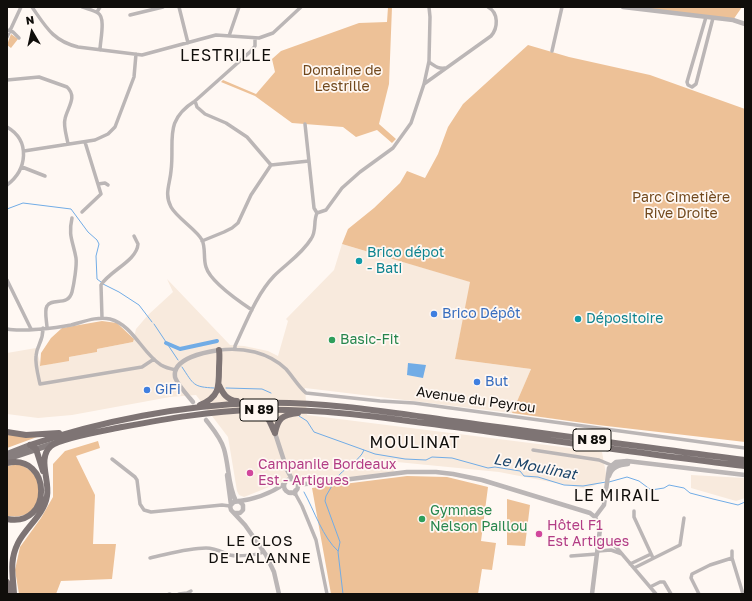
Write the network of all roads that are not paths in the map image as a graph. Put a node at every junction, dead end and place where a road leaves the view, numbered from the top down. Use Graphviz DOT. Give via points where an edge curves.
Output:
graph roads {
  1 [pos="21,7"];
  2 [pos="32,7"];
  3 [pos="82,7"];
  4 [pos="100,7"];
  5 [pos="163,7"];
  6 [pos="179,7"];
  7 [pos="239,7"];
  8 [pos="301,7"];
  9 [pos="429,7"];
  10 [pos="488,7"];
  11 [pos="562,7"];
  12 [pos="623,7"];
  13 [pos="98,12"];
  14 [pos="130,15"];
  15 [pos="706,17"];
  16 [pos="713,18"];
  17 [pos="745,24"];
  18 [pos="8,30"];
  19 [pos="230,36"];
  20 [pos="7,37"];
  21 [pos="20,38"];
  22 [pos="255,38"];
  23 [pos="188,42"];
  24 [pos="100,50"];
  25 [pos="552,51"];
  26 [pos="136,54"];
  27 [pos="429,62"];
  28 [pos="446,68"];
  29 [pos="7,80"];
  30 [pos="424,84"];
  31 [pos="195,101"];
  32 [pos="305,124"];
  33 [pos="7,127"];
  34 [pos="85,142"];
  35 [pos="68,144"];
  36 [pos="24,151"];
  37 [pos="309,161"];
  38 [pos="271,165"];
  39 [pos="22,167"];
  40 [pos="45,176"];
  41 [pos="98,184"];
  42 [pos="7,185"];
  43 [pos="108,185"];
  44 [pos="82,212"];
  45 [pos="317,213"];
  46 [pos="72,218"];
  47 [pos="134,236"];
  48 [pos="202,241"];
  49 [pos="7,280"];
  50 [pos="252,310"];
  51 [pos="102,318"];
  52 [pos="45,328"];
  53 [pos="7,329"];
  54 [pos="31,329"];
  55 [pos="235,349"];
  56 [pos="219,350"];
  57 [pos="154,359"];
  58 [pos="176,370"];
  59 [pos="220,385"];
  60 [pos="193,402"];
  61 [pos="311,404"];
  62 [pos="188,409"];
  63 [pos="318,411"];
  64 [pos="200,414"];
  65 [pos="206,420"];
  66 [pos="78,430"];
  67 [pos="7,432"];
  68 [pos="275,433"];
  69 [pos="55,444"];
  70 [pos="30,445"];
  71 [pos="745,448"];
  72 [pos="36,449"];
  73 [pos="533,450"];
  74 [pos="7,454"];
  75 [pos="7,459"];
  76 [pos="112,459"];
  77 [pos="745,460"];
  78 [pos="227,462"];
  79 [pos="7,463"];
  80 [pos="634,463"];
  81 [pos="610,465"];
  82 [pos="616,466"];
  83 [pos="745,466"];
  84 [pos="287,470"];
  85 [pos="609,474"];
  86 [pos="745,476"];
  87 [pos="292,479"];
  88 [pos="607,482"];
  89 [pos="285,483"];
  90 [pos="48,486"];
  91 [pos="276,489"];
  92 [pos="286,490"];
  93 [pos="295,490"];
  94 [pos="253,499"];
  95 [pos="238,501"];
  96 [pos="231,506"];
  97 [pos="243,509"];
  98 [pos="634,511"];
  99 [pos="235,514"];
  100 [pos="595,517"];
  101 [pos="684,518"];
  102 [pos="7,519"];
  103 [pos="245,525"];
  104 [pos="599,541"];
  105 [pos="732,551"];
  106 [pos="264,552"];
  107 [pos="597,552"];
  108 [pos="622,554"];
  109 [pos="651,554"];
  110 [pos="571,556"];
  111 [pos="150,558"];
  112 [pos="654,558"];
  113 [pos="732,558"];
  114 [pos="630,564"];
  115 [pos="634,568"];
  116 [pos="7,582"];
  117 [pos="650,587"];
  118 [pos="191,591"];
  119 [pos="10,594"];
  120 [pos="14,594"];
  121 [pos="179,594"];
  122 [pos="279,594"];
  123 [pos="327,594"];
  124 [pos="592,594"];
  125 [pos="656,594"];
  126 [pos="671,594"];
  127 [pos="699,594"];
  128 [pos="743,594"];
  1 -- 18 [label="street"];
  2 -- 24 [label="street" via="46,27 62,42"];
  3 -- 13 [label="street"];
  4 -- 13 [label="street"];
  5 -- 14 [label="street"];
  6 -- 23 [label="street"];
  7 -- 19 [label="street"];
  8 -- 22 [label="street" via="273,32 265,37"];
  9 -- 27 [label="street"];
  10 -- 28 [label="street" via="496,16 494,32"];
  11 -- 25 [label="street"];
  12 -- 15 [label="street"];
  13 -- 24 [label="street" via="103,21"];
  15 -- 16 [label="street"];
  15 -- 16 [label="street" via="687,82 692,87 696,84"];
  16 -- 17 [label="street"];
  18 -- 20 [label="street"];
  18 -- 21 [label="street"];
  19 -- 22 [label="street"];
  19 -- 23 [label="street"];
  22 -- 31 [label="street" via="255,46 251,51"];
  23 -- 26 [label="street" via="149,54"];
  24 -- 26 [label="street"];
  26 -- 34 [label="street" via="134,77 115,127 108,134"];
  27 -- 28 [label="street" via="440,69"];
  27 -- 30 [label="street"];
  28 -- 30 [label="street"];
  29 -- 35 [label="street" via="33,76 44,78 70,90 72,94 64,120"];
  30 -- 45 [label="street" via="411,123 398,142 342,188 326,210"];
  31 -- 38 [label="street" via="197,107 205,114 226,123 247,137"];
  31 -- 48 [label="street" via="181,112 171,133 168,200 172,210"];
  32 -- 37 [label="street"];
  33 -- 36 [label="street" via="18,136"];
  34 -- 35 [label="street"];
  34 -- 41 [label="street"];
  35 -- 36 [label="street"];
  36 -- 39 [label="street"];
  37 -- 38 [label="street"];
  37 -- 45 [label="street" via="314,208"];
  38 -- 48 [label="street" via="251,194 238,223"];
  39 -- 40 [label="street"];
  39 -- 42 [label="street" via="18,176"];
  41 -- 43 [label="street"];
  41 -- 44 [label="street" via="101,194"];
  45 -- 50 [label="street" via="315,232 311,240 274,276"];
  46 -- 52 [label="street" via="70,238 76,258 72,292 65,300 47,306"];
  47 -- 51 [label="street" via="138,244 137,250 101,285"];
  48 -- 50 [label="street" via="209,274"];
  49 -- 54 [label="street"];
  50 -- 55 [label="street"];
  51 -- 52 [label="street"];
  51 -- 57 [label="street" via="121,324"];
  52 -- 54 [label="street"];
  52 -- 57 [label="street" via="36,358 40,384 142,367"];
  53 -- 54 [label="street"];
  55 -- 56 [label="street, Avenue du Peyrou"];
  55 -- 71 [label="street, Avenue du Peyrou" via="269,356 287,370 306,393 414,403"];
  56 -- 58 [label="street" via="190,358"];
  56 -- 59 [label="highway"];
  57 -- 58 [label="street" via="161,365"];
  58 -- 60 [label="street" via="175,377"];
  59 -- 61 [label="highway" via="226,397 233,401 279,400"];
  59 -- 62 [label="highway" via="212,399"];
  61 -- 62 [label="highway, N 89" via="252,403"];
  61 -- 77 [label="highway, N 89" via="359,408"];
  62 -- 66 [label="highway, N 89"];
  63 -- 64 [label="highway, N 89" via="254,410"];
  63 -- 68 [label="highway" via="286,415 278,421"];
  63 -- 83 [label="highway, N 89"];
  64 -- 68 [label="highway" via="263,414 269,419"];
  64 -- 69 [label="highway, N 89" via="107,430"];
  65 -- 78 [label="street" via="224,447"];
  66 -- 67 [label="highway" via="38,435"];
  66 -- 70 [label="highway, N 89"];
  68 -- 84 [label="street"];
  69 -- 72 [label="main road, N 89"];
  69 -- 90 [label="highway" via="47,450 45,456"];
  70 -- 72 [label="highway"];
  70 -- 74 [label="main road, N 89"];
  72 -- 75 [label="main road, N 89"];
  72 -- 90 [label="highway"];
  73 -- 81 [label="street" via="600,460"];
  76 -- 96 [label="street" via="137,480 140,504 144,510 151,512 222,504"];
  78 -- 95 [label="street" via="233,493"];
  78 -- 96 [label="street"];
  79 -- 102 [label="highway" via="19,462 32,469 40,480 42,490 40,503 32,513 20,519"];
  80 -- 81 [label="street" via="619,461"];
  80 -- 82 [label="street"];
  80 -- 86 [label="street"];
  81 -- 82 [label="street"];
  81 -- 85 [label="street"];
  81 -- 88 [label="street"];
  82 -- 85 [label="street"];
  84 -- 87 [label="street"];
  84 -- 89 [label="street"];
  85 -- 88 [label="street"];
  87 -- 89 [label="street"];
  87 -- 93 [label="street"];
  88 -- 100 [label="street" via="604,505"];
  89 -- 91 [label="street"];
  89 -- 92 [label="street"];
  90 -- 120 [label="highway" via="43,508 15,550 11,570"];
  91 -- 92 [label="street"];
  91 -- 94 [label="street"];
  92 -- 93 [label="street"];
  93 -- 100 [label="street" via="305,484 407,472 436,472 482,480"];
  93 -- 123 [label="street" via="316,540"];
  94 -- 95 [label="street"];
  94 -- 97 [label="street"];
  95 -- 96 [label="street"];
  95 -- 97 [label="street"];
  96 -- 99 [label="street"];
  97 -- 99 [label="street"];
  97 -- 103 [label="street"];
  98 -- 109 [label="street" via="634,517"];
  99 -- 103 [label="street"];
  100 -- 104 [label="street" via="600,529"];
  101 -- 112 [label="street" via="680,545"];
  103 -- 106 [label="street"];
  104 -- 107 [label="street"];
  104 -- 108 [label="street" via="614,545"];
  105 -- 113 [label="street"];
  106 -- 111 [label="street" via="235,556 219,550 196,548"];
  106 -- 122 [label="street" via="274,572"];
  107 -- 108 [label="street" via="611,550"];
  107 -- 110 [label="street"];
  107 -- 124 [label="street"];
  108 -- 114 [label="street"];
  109 -- 112 [label="street"];
  109 -- 114 [label="street"];
  112 -- 115 [label="street"];
  113 -- 127 [label="street" via="692,574 691,578"];
  113 -- 128 [label="street"];
  114 -- 115 [label="street"];
  115 -- 117 [label="street"];
  116 -- 119 [label="highway"];
  117 -- 125 [label="street"];
  117 -- 126 [label="street" via="666,583"];
  118 -- 121 [label="street"];
}
